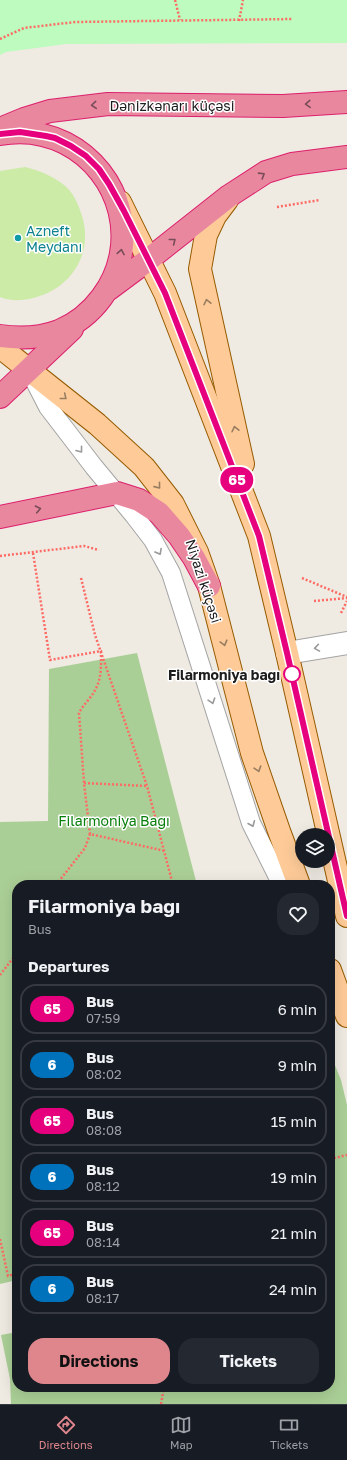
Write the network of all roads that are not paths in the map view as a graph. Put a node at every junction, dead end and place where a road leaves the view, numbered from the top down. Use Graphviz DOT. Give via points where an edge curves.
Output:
graph roads {
  1 [pos="347,102"];
  2 [pos="0,129"];
  3 [pos="0,134"];
  4 [pos="347,157"];
  5 [pos="109,184"];
  6 [pos="229,196"];
  7 [pos="148,260"];
  8 [pos="108,289"];
  9 [pos="94,307"];
  10 [pos="0,336"];
  11 [pos="0,347"];
  12 [pos="28,370"];
  13 [pos="0,396"];
  14 [pos="117,493"];
  15 [pos="0,517"];
  16 [pos="259,536"];
  17 [pos="209,586"];
  18 [pos="347,643"];
  19 [pos="287,653"];
  20 [pos="280,880"];
  21 [pos="297,880"];
  22 [pos="347,915"];
  23 [pos="335,983"];
  24 [pos="335,991"];
  25 [pos="346,1013"];
  1 -- 2 [label="highway, Dənizkənarı küçəsi, one-way" via="283,106 101,105 50,110"];
  3 -- 5 [label="highway" via="20,132 55,138 86,156"];
  6 -- 4 [label="highway, one-way" via="266,172 292,164"];
  5 -- 7 [label="main road"];
  8 -- 5 [label="highway, one-way" via="117,269 122,248 118,204"];
  7 -- 6 [label="highway, one-way"];
  16 -- 6 [label="main road, one-way" via="200,269 206,235"];
  7 -- 8 [label="highway"];
  7 -- 16 [label="main road" via="165,293"];
  8 -- 9 [label="highway"];
  9 -- 10 [label="highway" via="60,331 18,339"];
  9 -- 12 [label="highway"];
  11 -- 12 [label="main road, Niyazi küçəsi"];
  12 -- 13 [label="highway"];
  12 -- 14 [label="lane, one-way" via="48,407"];
  12 -- 17 [label="main road, Niyazi küçəsi, one-way" via="97,424 144,467 173,504 197,552"];
  15 -- 14 [label="highway, one-way"];
  14 -- 17 [label="highway" via="139,500 159,513 179,536"];
  14 -- 20 [label="lane, one-way" via="153,540 171,573 251,823"];
  16 -- 19 [label="main road"];
  17 -- 21 [label="main road, Niyazi küçəsi, one-way" via="252,752"];
  18 -- 19 [label="street, one-way"];
  19 -- 22 [label="main road"];
  23 -- 25 [label="main road"];
  24 -- 25 [label="lane"];
}
